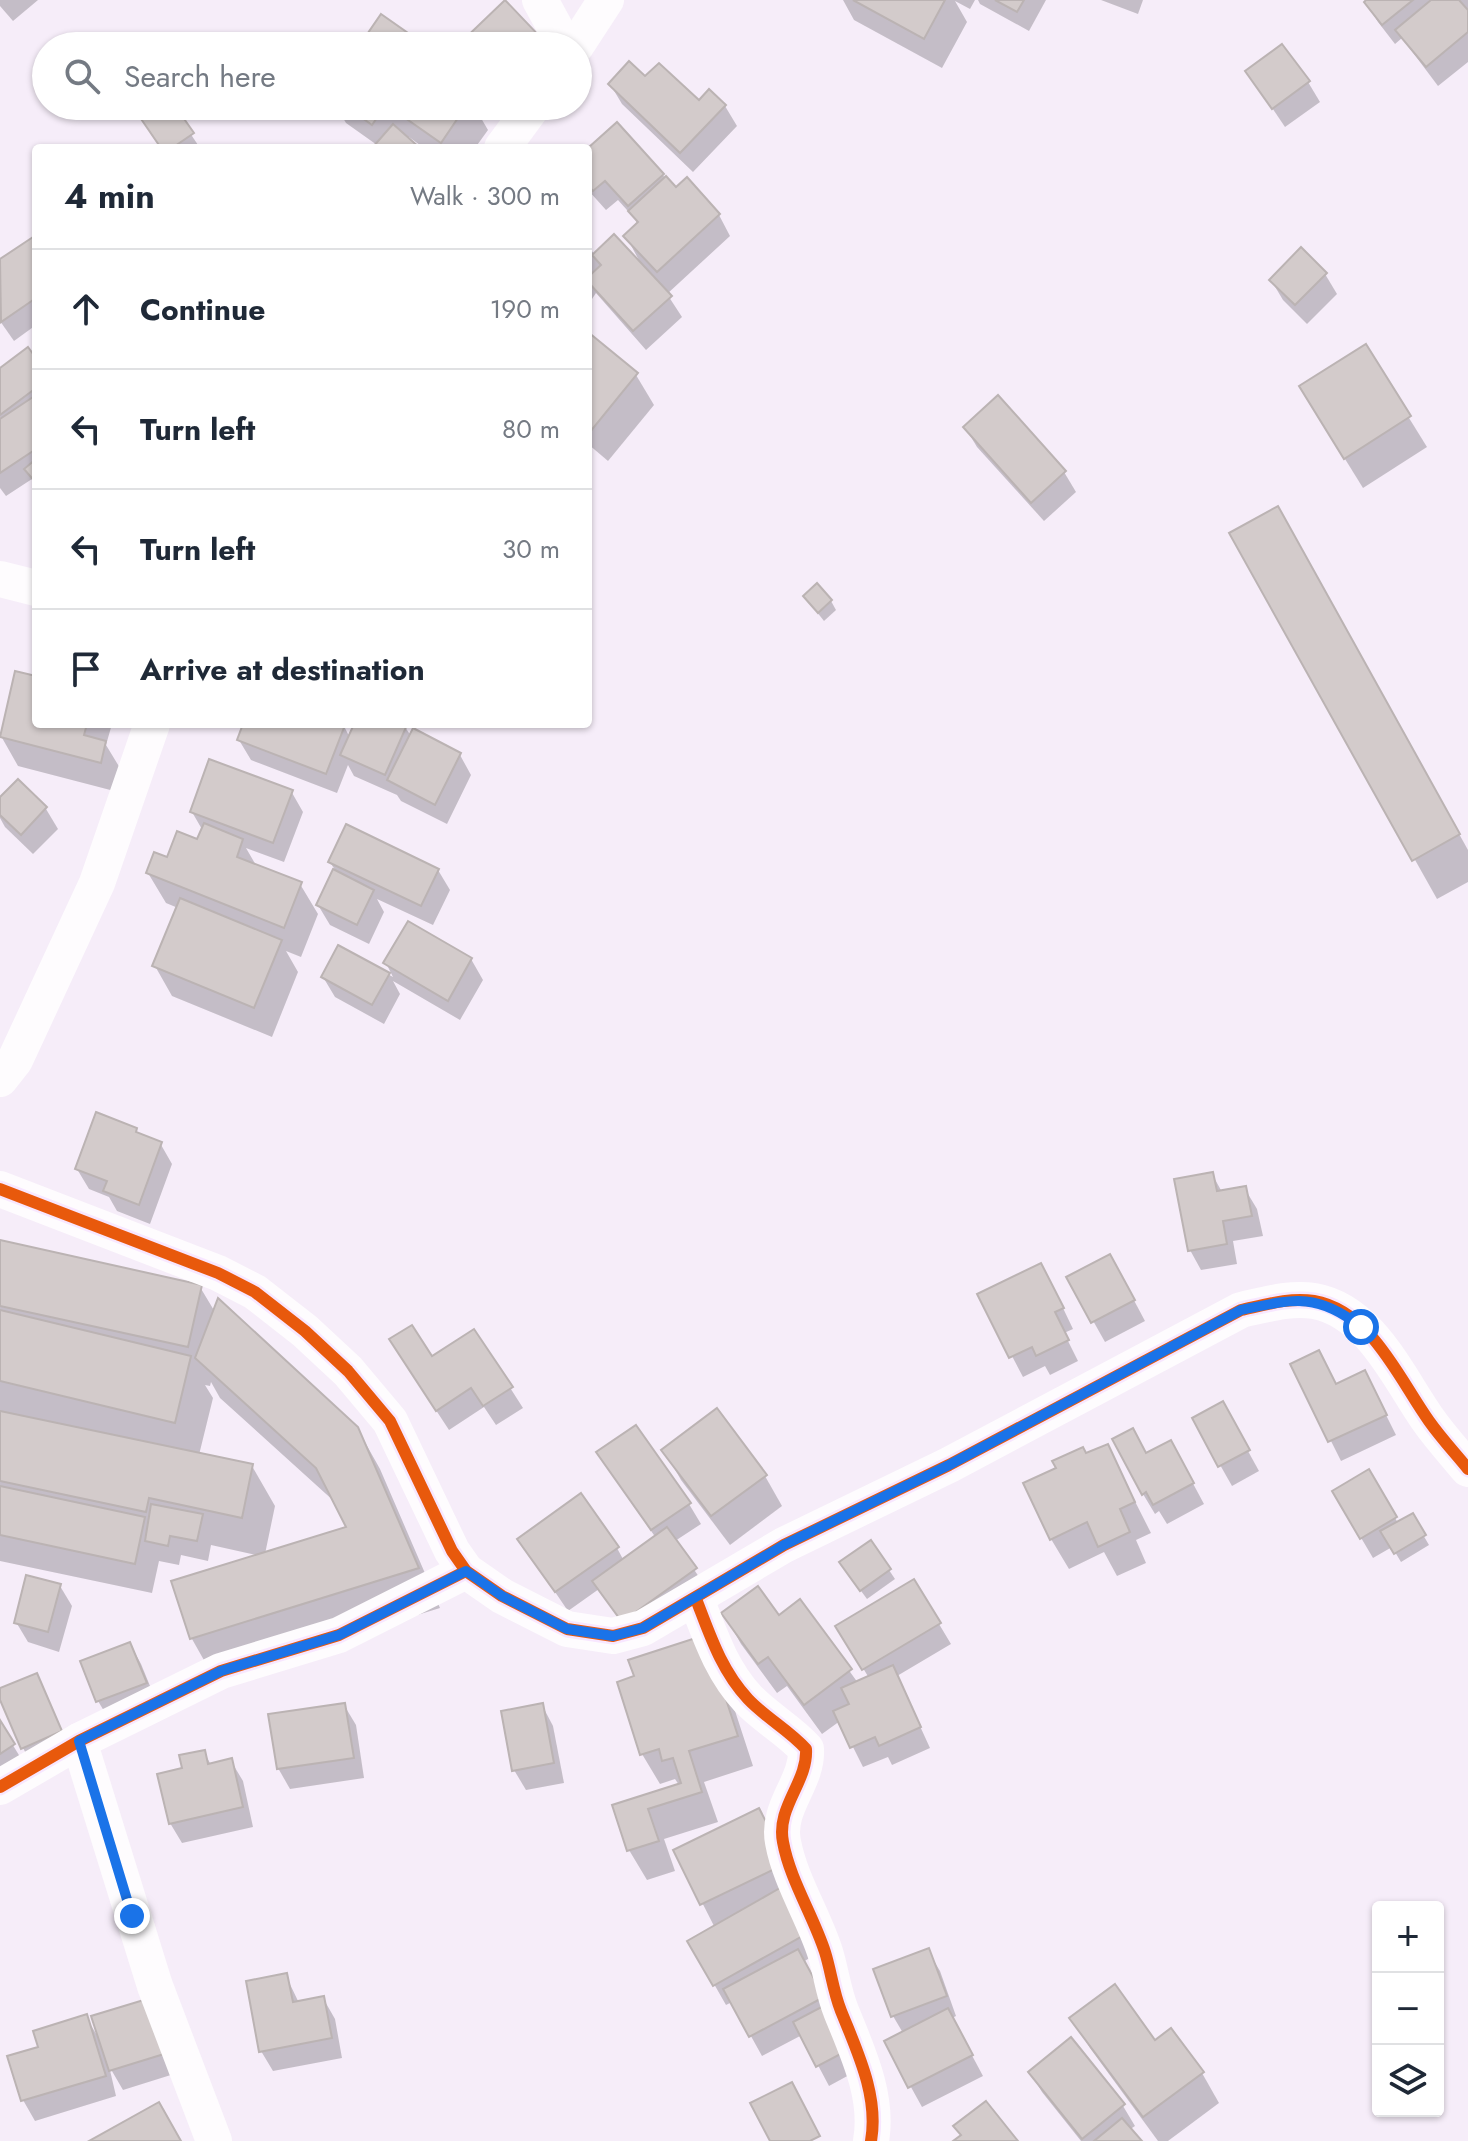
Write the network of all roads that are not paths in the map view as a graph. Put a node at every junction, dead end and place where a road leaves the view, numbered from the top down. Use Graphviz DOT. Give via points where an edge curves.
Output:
graph roads {
  1 [pos="540,0"];
  2 [pos="606,0"];
  3 [pos="557,32"];
  4 [pos="585,32"];
  5 [pos="523,120"];
  6 [pos="505,144"];
  7 [pos="0,579"];
  8 [pos="32,587"];
  9 [pos="151,728"];
  10 [pos="0,1079"];
  11 [pos="0,1189"];
  12 [pos="1468,1469"];
  13 [pos="466,1571"];
  14 [pos="696,1599"];
  15 [pos="79,1741"];
  16 [pos="0,1787"];
  17 [pos="214,2141"];
  18 [pos="871,2141"];
  1 -- 3 [label="street"];
  2 -- 4 [label="street"];
  5 -- 6 [label="street"];
  7 -- 8 [label="street"];
  9 -- 10 [label="street" via="97,883 15,1060"];
  11 -- 13 [label="street" via="218,1273 255,1292 305,1331 390,1421"];
  12 -- 14 [label="street" via="1361,1327 1340,1310 1313,1301 1280,1302 1241,1310 949,1465 784,1545"];
  13 -- 14 [label="street" via="567,1629 613,1636 643,1628"];
  13 -- 15 [label="street" via="339,1635 221,1671"];
  14 -- 18 [label="street" via="729,1676 806,1749 804,1770 784,1816 783,1845 864,2064"];
  15 -- 16 [label="street"];
  15 -- 17 [label="street" via="155,1986"];
}
